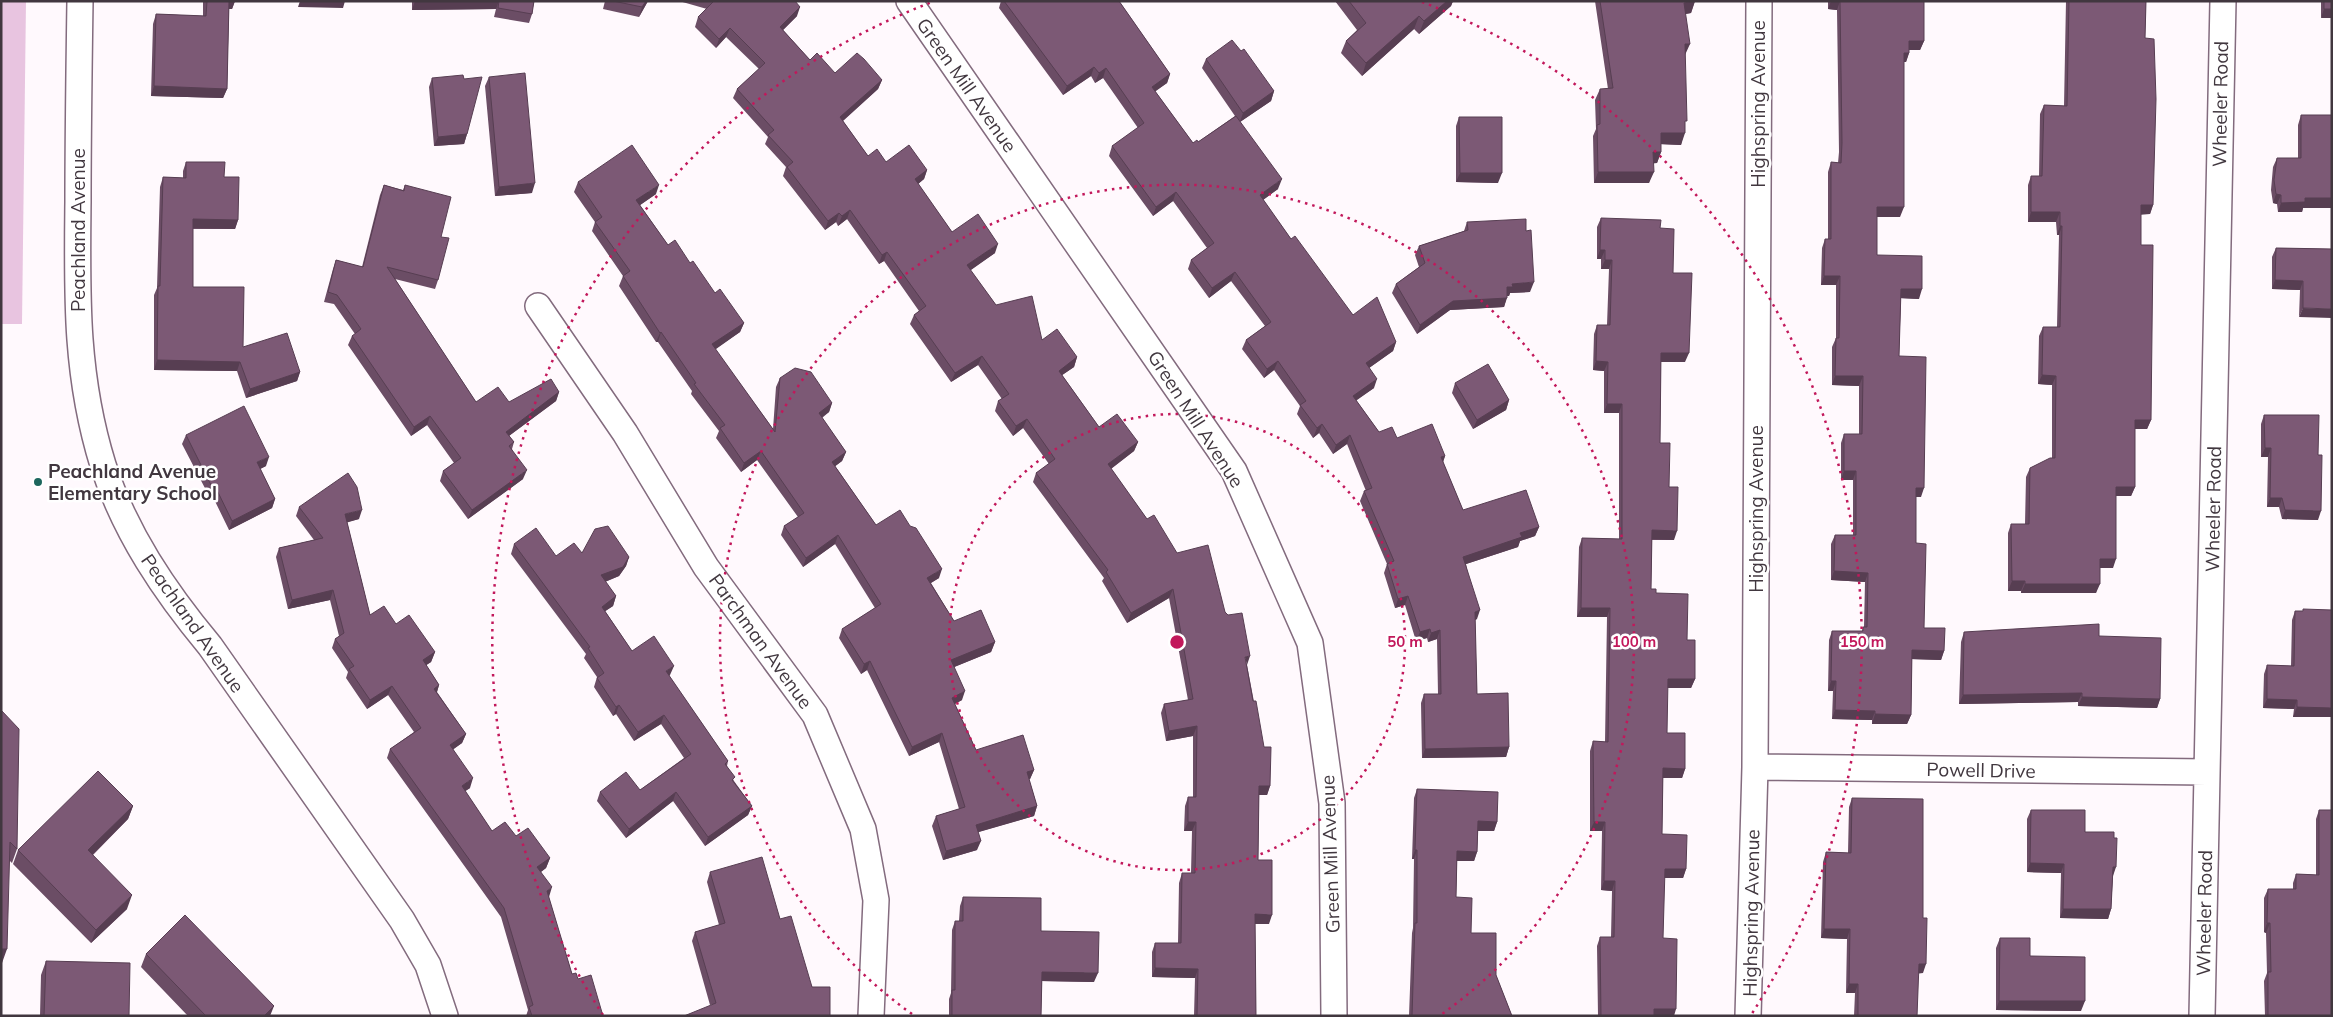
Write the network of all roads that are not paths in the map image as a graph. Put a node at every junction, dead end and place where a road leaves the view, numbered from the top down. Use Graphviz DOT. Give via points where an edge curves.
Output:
graph roads {
  1 [pos="80,1"];
  2 [pos="909,1"];
  3 [pos="1759,1"];
  4 [pos="2222,1"];
  5 [pos="538,306"];
  6 [pos="1755,767"];
  7 [pos="2208,772"];
  8 [pos="445,1016"];
  9 [pos="871,1016"];
  10 [pos="1334,1016"];
  11 [pos="1748,1016"];
  12 [pos="2202,1016"];
  1 -- 8 [label="street, Peachland Avenue" via="76,305 80,364 89,416 103,466 123,515 176,606 210,646 402,920 428,964"];
  2 -- 10 [label="street, Green Mill Avenue" via="1234,471 1310,643 1332,804"];
  3 -- 6 [label="street, Highspring Avenue"];
  4 -- 7 [label="street, Wheeler Road"];
  5 -- 9 [label="street, Parchman Avenue" via="626,433 706,567 815,716 863,829 876,900"];
  6 -- 7 [label="street, Powell Drive"];
  6 -- 11 [label="street, Highspring Avenue"];
  7 -- 12 [label="street, Wheeler Road"];
}
